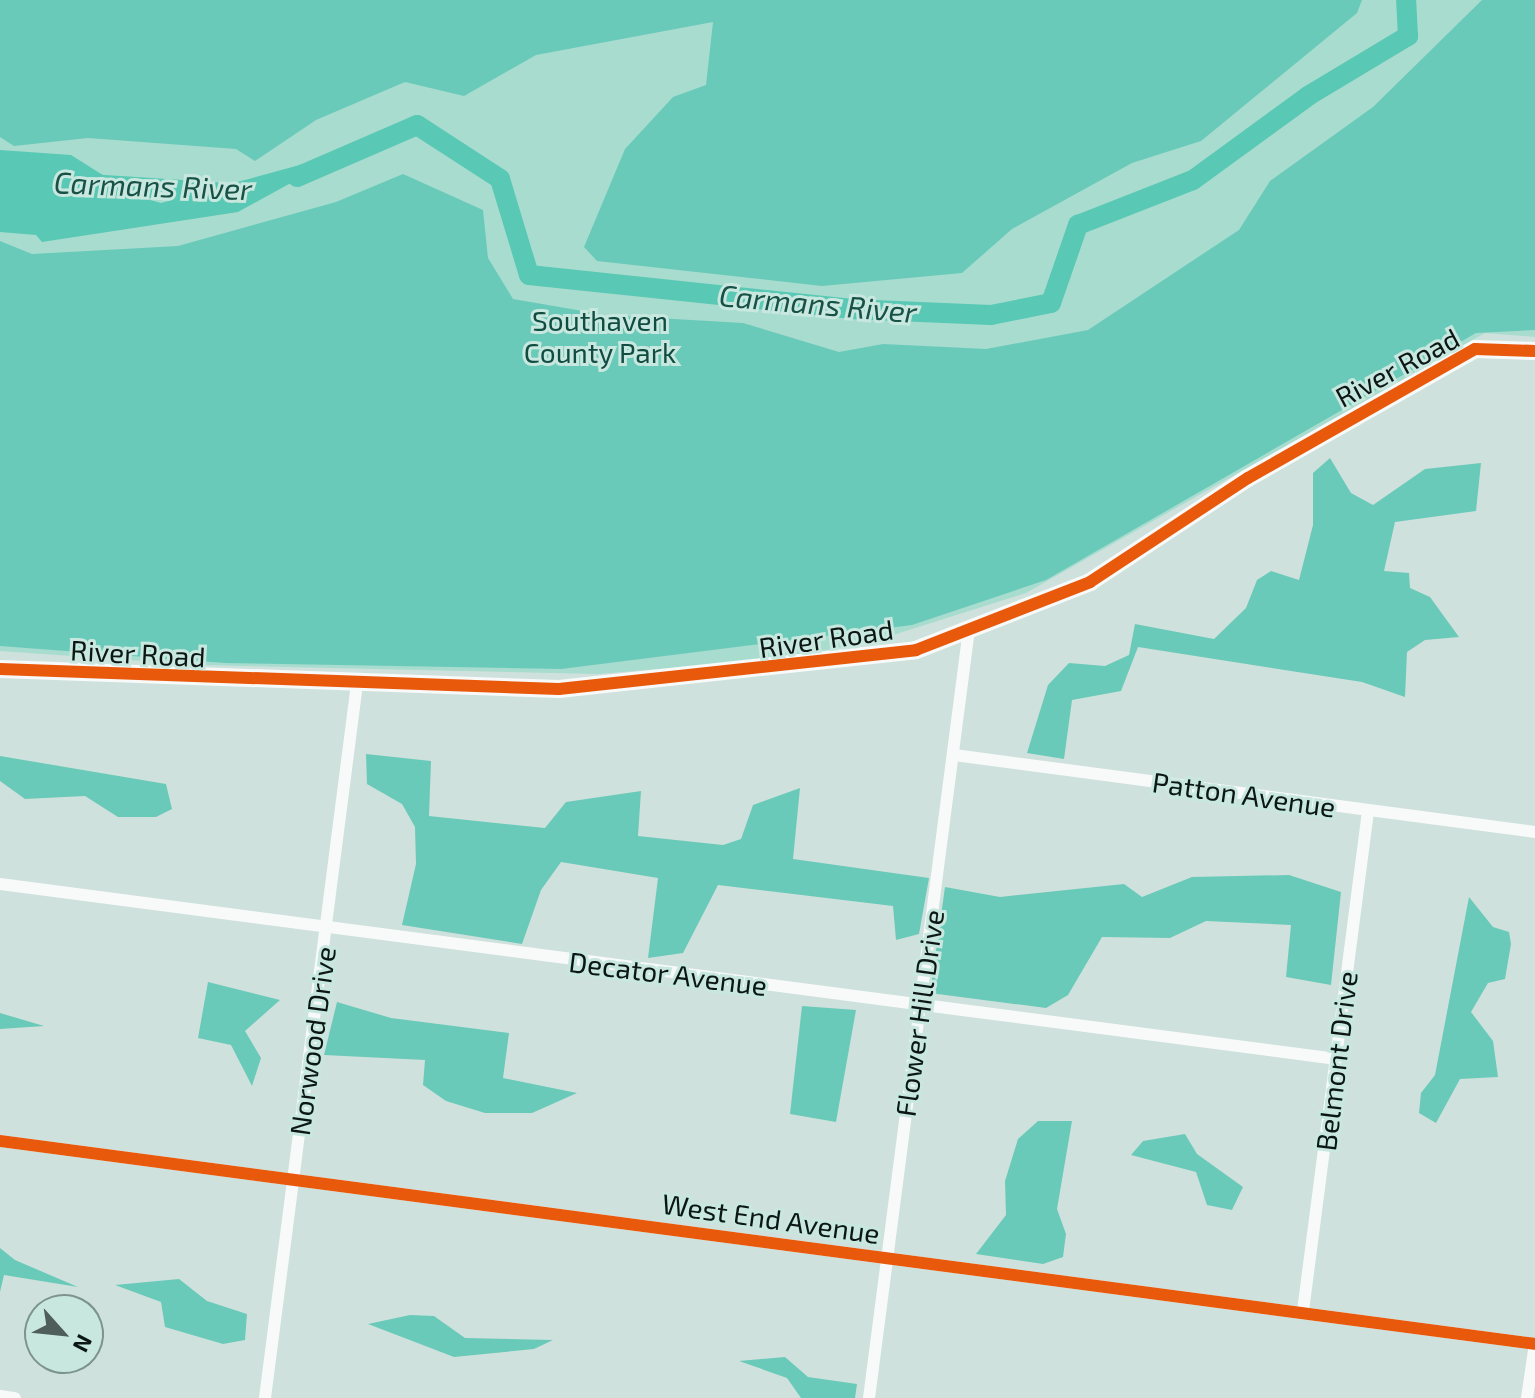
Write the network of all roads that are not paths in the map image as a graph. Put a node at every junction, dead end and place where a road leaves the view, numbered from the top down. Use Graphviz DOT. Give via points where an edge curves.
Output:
graph roads {
  1 [pos="1535,351"];
  2 [pos="969,629"];
  3 [pos="0,669"];
  4 [pos="357,684"];
  5 [pos="954,755"];
  6 [pos="1368,811"];
  7 [pos="1535,832"];
  8 [pos="0,884"];
  9 [pos="327,929"];
  10 [pos="920,1005"];
  11 [pos="1337,1059"];
  12 [pos="0,1141"];
  13 [pos="293,1179"];
  14 [pos="887,1258"];
  15 [pos="1303,1311"];
  16 [pos="1535,1344"];
  17 [pos="0,1396"];
  18 [pos="15,1398"];
  19 [pos="265,1398"];
  20 [pos="869,1398"];
  21 [pos="1527,1398"];
  1 -- 2 [label="street, River Road" via="1475,349 1248,478 1090,582"];
  2 -- 4 [label="street, River Road" via="916,650 708,678 507,690 387,678"];
  2 -- 5 [label="street, Flower Hill Drive"];
  3 -- 4 [label="street, River Road"];
  4 -- 9 [label="street, Norwood Drive"];
  5 -- 6 [label="street, Patton Avenue"];
  5 -- 10 [label="street, Flower Hill Drive"];
  6 -- 7 [label="street, Patton Avenue"];
  6 -- 11 [label="street, Belmont Drive"];
  8 -- 9 [label="street, Decator Avenue"];
  9 -- 10 [label="street, Decator Avenue"];
  9 -- 13 [label="street, Norwood Drive"];
  10 -- 11 [label="street, Decator Avenue"];
  10 -- 14 [label="street, Flower Hill Drive"];
  11 -- 15 [label="street, Belmont Drive"];
  12 -- 13 [label="street, West End Avenue"];
  13 -- 14 [label="street, West End Avenue"];
  13 -- 19 [label="street, Norwood Drive"];
  14 -- 15 [label="street, West End Avenue"];
  14 -- 20 [label="street, Flower Hill Drive"];
  15 -- 16 [label="street, West End Avenue"];
  16 -- 21 [label="street"];
  17 -- 18 [label="street"];
}
